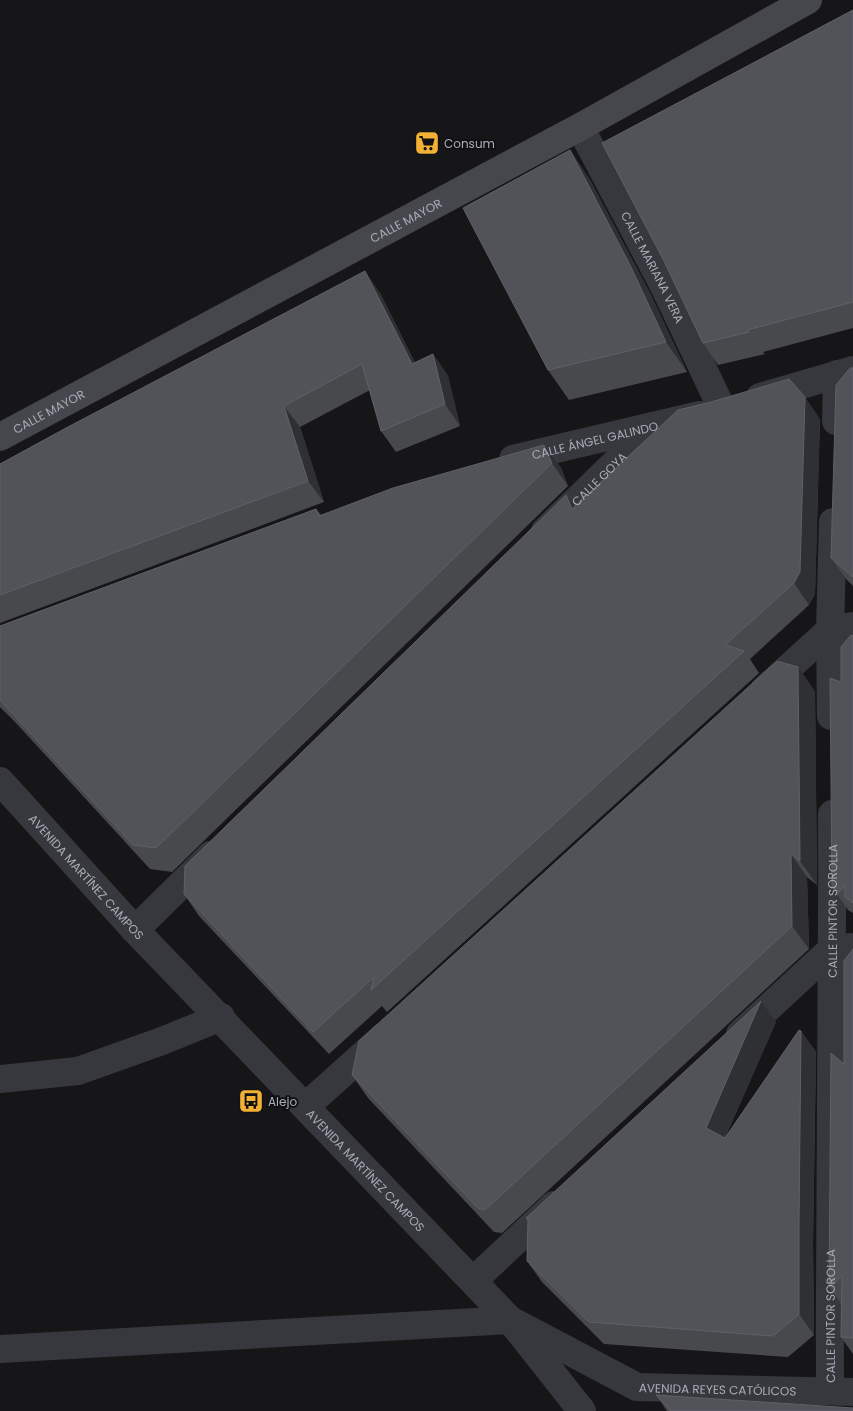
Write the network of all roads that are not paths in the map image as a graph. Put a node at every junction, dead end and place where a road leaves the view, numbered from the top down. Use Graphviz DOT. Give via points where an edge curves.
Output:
graph roads {
  1 [pos="808,0"];
  2 [pos="580,127"];
  3 [pos="845,372"];
  4 [pos="722,409"];
  5 [pos="653,426"];
  6 [pos="0,437"];
  7 [pos="835,443"];
  8 [pos="488,464"];
  9 [pos="834,502"];
  10 [pos="527,549"];
  11 [pos="842,628"];
  12 [pos="749,704"];
  13 [pos="831,740"];
  14 [pos="0,781"];
  15 [pos="832,789"];
  16 [pos="226,842"];
  17 [pos="135,930"];
  18 [pos="843,948"];
  19 [pos="221,1017"];
  20 [pos="402,1019"];
  21 [pos="725,1048"];
  22 [pos="0,1079"];
  23 [pos="306,1106"];
  24 [pos="574,1188"];
  25 [pos="473,1281"];
  26 [pos="510,1320"];
  27 [pos="0,1349"];
  28 [pos="842,1391"];
  29 [pos="582,1411"];
  1 -- 2 [label="main road, CALLE MAYOR"];
  2 -- 4 [label="street, CALLE MARIANA VERA" via="665,288"];
  2 -- 6 [label="main road, CALLE MAYOR"];
  3 -- 4 [label="street, CALLE ÁNGEL GALINDO"];
  3 -- 7 [label="street"];
  4 -- 5 [label="street, CALLE ÁNGEL GALINDO"];
  5 -- 8 [label="street, CALLE ÁNGEL GALINDO"];
  5 -- 10 [label="street, CALLE GOYA"];
  9 -- 11 [label="street"];
  11 -- 12 [label="street"];
  11 -- 13 [label="street"];
  14 -- 17 [label="street, AVENIDA MARTÍNEZ CAMPOS"];
  15 -- 18 [label="street, CALLE PINTOR SOROLLA"];
  16 -- 17 [label="street"];
  17 -- 19 [label="street, AVENIDA MARTÍNEZ CAMPOS"];
  18 -- 21 [label="street"];
  18 -- 28 [label="street, CALLE PINTOR SOROLLA" via="829,1243"];
  19 -- 22 [label="street" via="78,1070"];
  19 -- 23 [label="street, AVENIDA MARTÍNEZ CAMPOS"];
  20 -- 23 [label="street"];
  23 -- 25 [label="street, AVENIDA MARTÍNEZ CAMPOS"];
  24 -- 25 [label="street"];
  25 -- 26 [label="street, AVENIDA MARTÍNEZ CAMPOS"];
  26 -- 27 [label="street"];
  26 -- 28 [label="street, AVENIDA REYES CATÓLICOS" via="637,1387"];
  26 -- 29 [label="street, AVENIDA MARTÍNEZ CAMPOS"];
}
